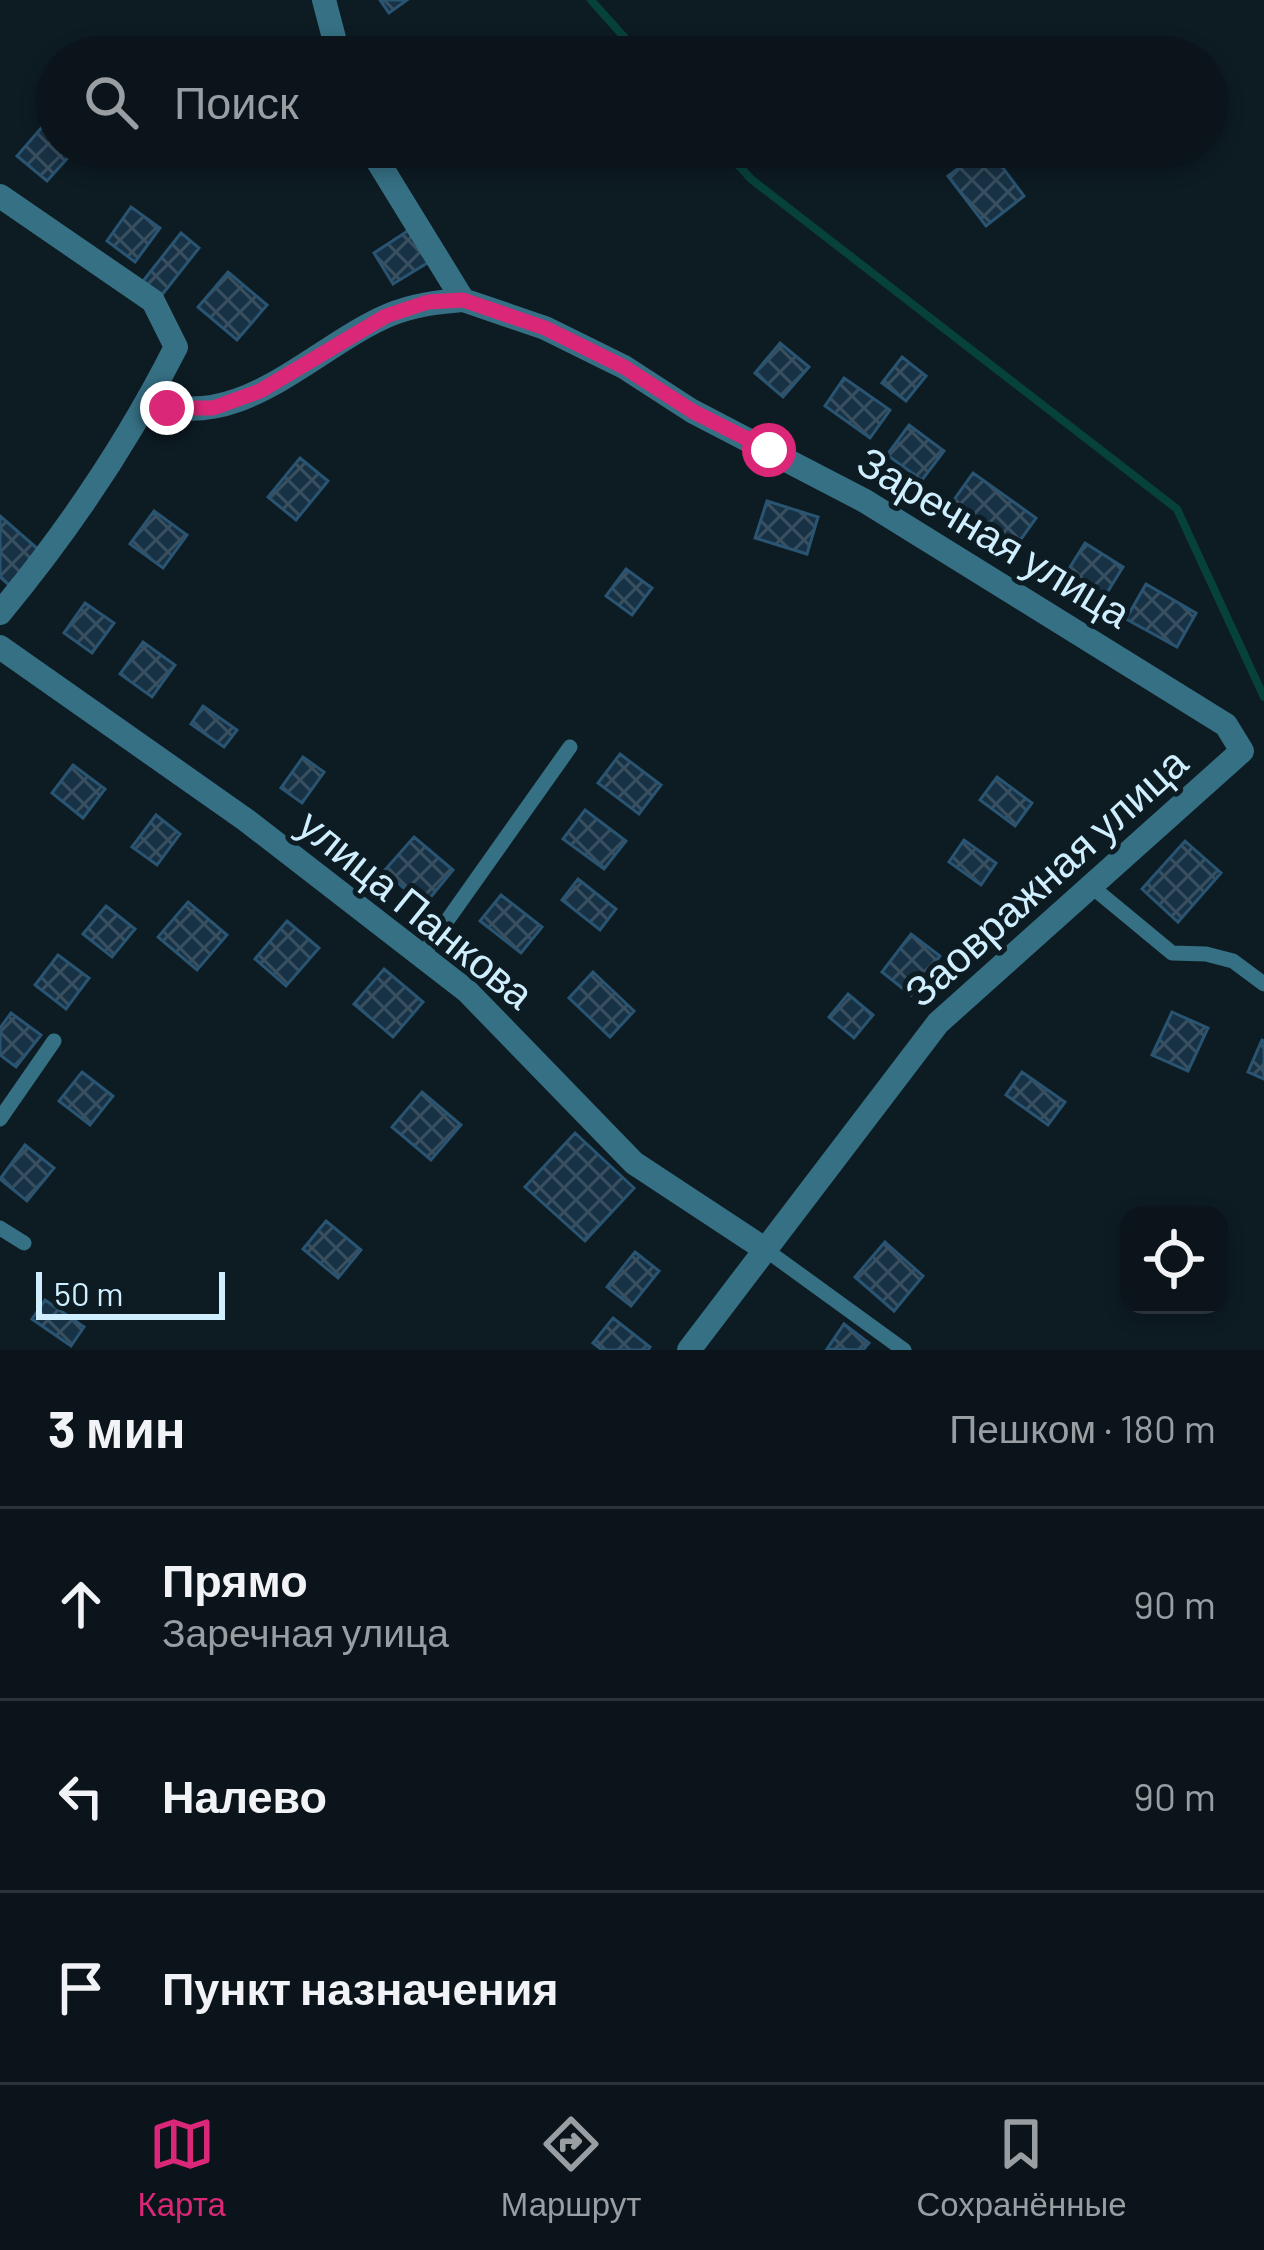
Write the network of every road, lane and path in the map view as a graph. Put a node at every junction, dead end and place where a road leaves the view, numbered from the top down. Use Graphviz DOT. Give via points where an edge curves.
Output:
graph roads {
  1 [pos="324,0"];
  2 [pos="333,36"];
  3 [pos="381,168"];
  4 [pos="0,196"];
  5 [pos="463,300"];
  6 [pos="148,400"];
  7 [pos="0,614"];
  8 [pos="0,646"];
  9 [pos="571,747"];
  10 [pos="1242,751"];
  11 [pos="1091,886"];
  12 [pos="422,956"];
  13 [pos="1264,984"];
  14 [pos="54,1041"];
  15 [pos="0,1119"];
  16 [pos="0,1228"];
  17 [pos="24,1243"];
  18 [pos="766,1250"];
  19 [pos="689,1350"];
  20 [pos="904,1350"];
  1 -- 2 [label="street"];
  3 -- 5 [label="street"];
  4 -- 6 [label="street" via="154,301 176,346"];
  5 -- 6 [label="street" via="386,316 260,391 213,408"];
  5 -- 10 [label="street, Заречная улица" via="624,367 865,501 1226,725"];
  6 -- 7 [label="street" via="57,544"];
  8 -- 12 [label="street, улица Панкова"];
  9 -- 12 [label="lane"];
  10 -- 11 [label="street, Заовражная улица"];
  11 -- 13 [label="lane" via="1172,953 1233,962"];
  11 -- 18 [label="street, Заовражная улица" via="938,1023"];
  12 -- 18 [label="street, улица Панкова" via="467,991 634,1163"];
  14 -- 15 [label="lane"];
  16 -- 17 [label="lane"];
  18 -- 19 [label="street, Заовражная улица"];
  18 -- 20 [label="lane"];
}
